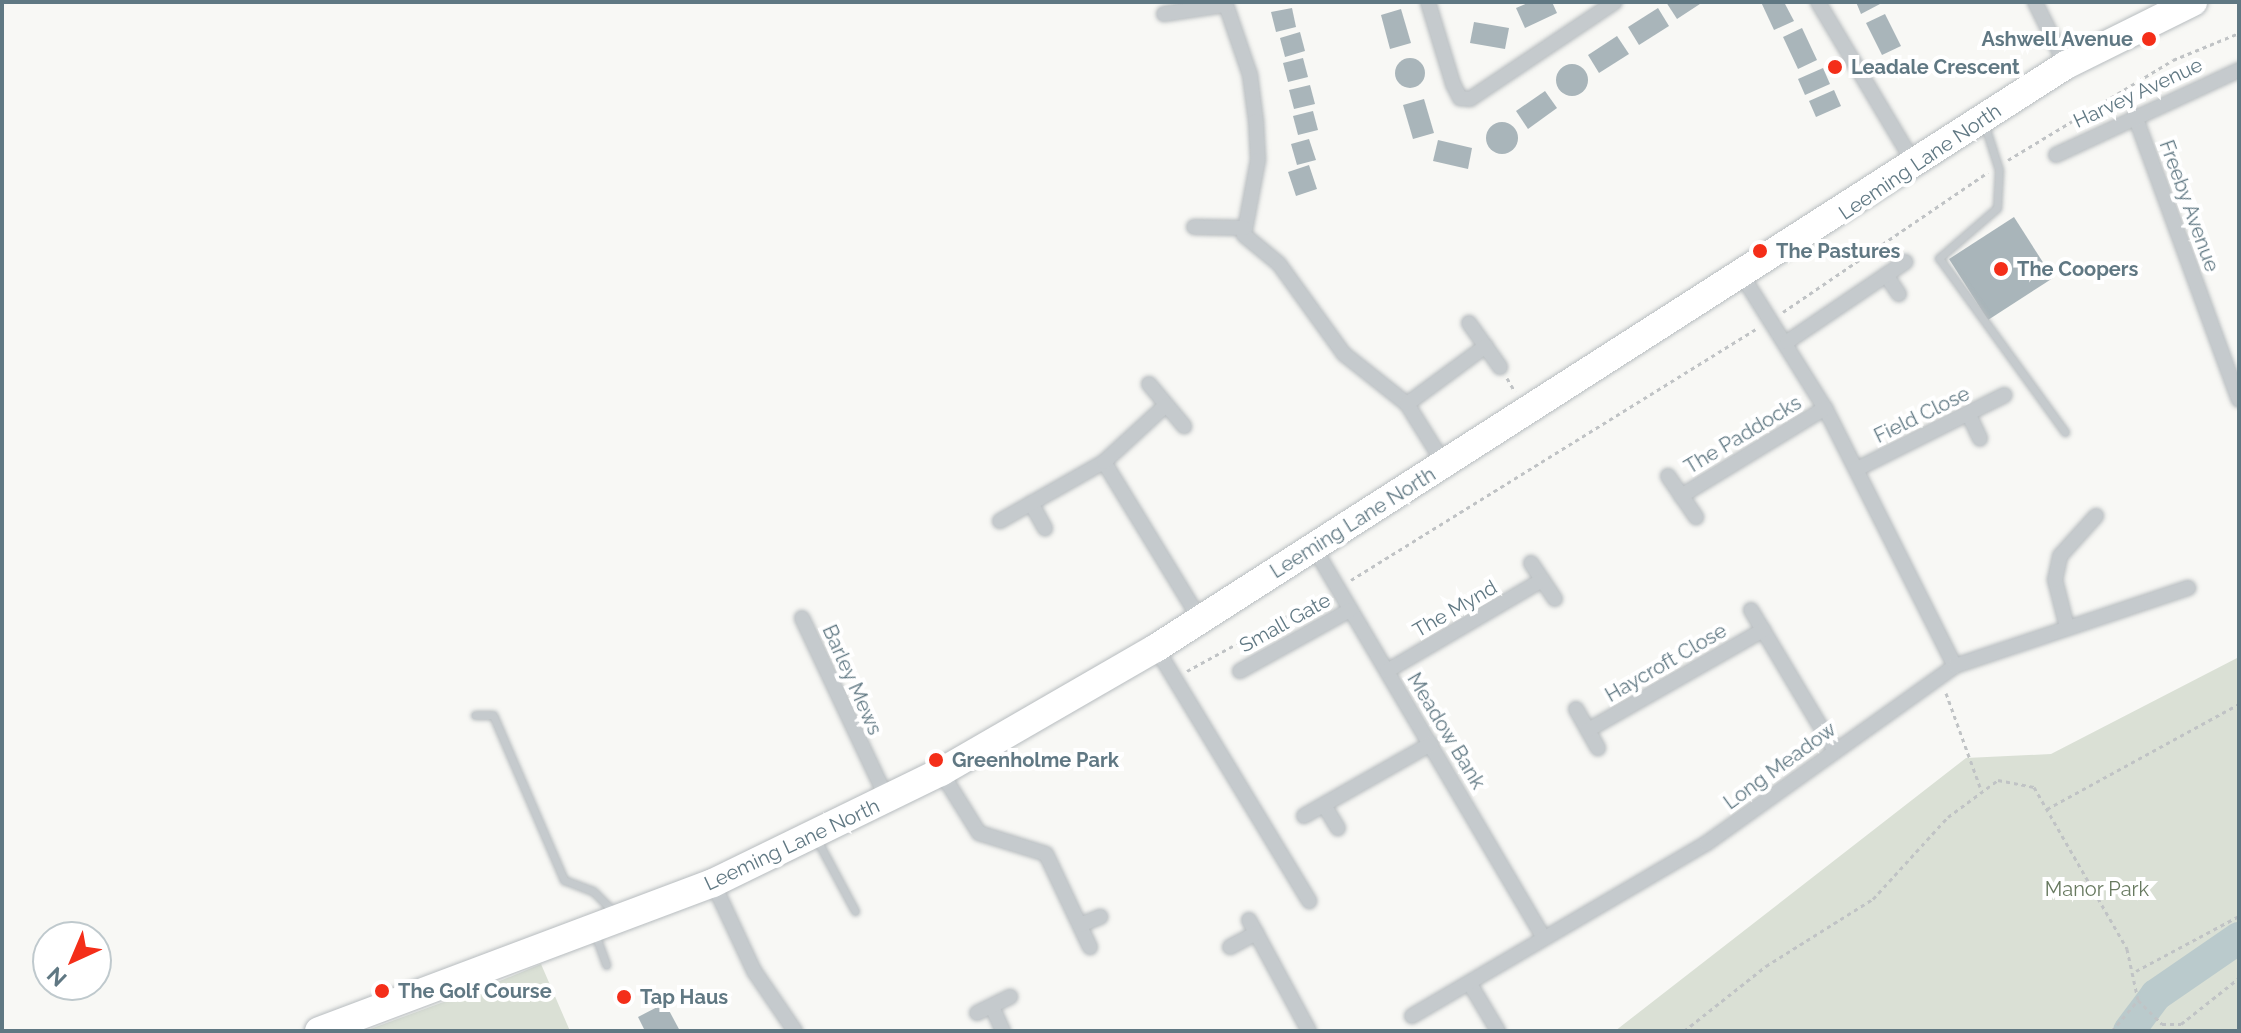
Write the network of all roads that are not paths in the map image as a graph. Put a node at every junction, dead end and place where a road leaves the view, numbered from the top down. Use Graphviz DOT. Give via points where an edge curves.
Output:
graph roads {
  1 [pos="1428,2"];
  2 [pos="1615,2"];
  3 [pos="1818,2"];
  4 [pos="2035,2"];
  5 [pos="2193,2"];
  6 [pos="1225,3"];
  7 [pos="1164,14"];
  8 [pos="2066,65"];
  9 [pos="2239,70"];
  10 [pos="2135,116"];
  11 [pos="1982,120"];
  12 [pos="2056,155"];
  13 [pos="1915,165"];
  14 [pos="1194,227"];
  15 [pos="1244,228"];
  16 [pos="1905,262"];
  17 [pos="1886,275"];
  18 [pos="1743,277"];
  19 [pos="1899,294"];
  20 [pos="1469,323"];
  21 [pos="1787,342"];
  22 [pos="1486,346"];
  23 [pos="1500,367"];
  24 [pos="1149,384"];
  25 [pos="2005,395"];
  26 [pos="2239,400"];
  27 [pos="1407,404"];
  28 [pos="1166,405"];
  29 [pos="1825,408"];
  30 [pos="1969,415"];
  31 [pos="1184,426"];
  32 [pos="2065,432"];
  33 [pos="1980,439"];
  34 [pos="1104,462"];
  35 [pos="1445,465"];
  36 [pos="1857,469"];
  37 [pos="1668,476"];
  38 [pos="1681,496"];
  39 [pos="1031,503"];
  40 [pos="2096,516"];
  41 [pos="1696,517"];
  42 [pos="1000,521"];
  43 [pos="1045,528"];
  44 [pos="1313,546"];
  45 [pos="1531,563"];
  46 [pos="1542,580"];
  47 [pos="2188,588"];
  48 [pos="1555,599"];
  49 [pos="1350,610"];
  50 [pos="1751,610"];
  51 [pos="802,618"];
  52 [pos="1200,619"];
  53 [pos="2067,627"];
  54 [pos="1763,630"];
  55 [pos="1156,648"];
  56 [pos="1955,666"];
  57 [pos="1240,671"];
  58 [pos="1387,671"];
  59 [pos="1576,709"];
  60 [pos="475,715"];
  61 [pos="1588,730"];
  62 [pos="1431,744"];
  63 [pos="1598,748"];
  64 [pos="1835,751"];
  65 [pos="941,772"];
  66 [pos="888,801"];
  67 [pos="1324,805"];
  68 [pos="1304,816"];
  69 [pos="1338,828"];
  70 [pos="815,837"];
  71 [pos="713,883"];
  72 [pos="1309,901"];
  73 [pos="855,911"];
  74 [pos="1100,917"];
  75 [pos="606,923"];
  76 [pos="1080,925"];
  77 [pos="1543,937"];
  78 [pos="1090,947"];
  79 [pos="1230,947"];
  80 [pos="606,965"];
  81 [pos="1470,984"];
  82 [pos="1010,997"];
  83 [pos="994,1011"];
  84 [pos="977,1013"];
  85 [pos="1412,1016"];
  86 [pos="319,1031"];
  87 [pos="795,1031"];
  88 [pos="1003,1031"];
  89 [pos="1309,1031"];
  90 [pos="1498,1031"];
  1 -- 2 [label="street" via="1453,84 1460,98 1470,99"];
  3 -- 13 [label="street"];
  4 -- 8 [label="street"];
  5 -- 8 [label="highway, Leeming Lane North"];
  6 -- 7 [label="street"];
  6 -- 15 [label="street" via="1250,75 1256,121 1258,160"];
  8 -- 11 [label="highway, Leeming Lane North"];
  9 -- 10 [label="street, Harvey Avenue"];
  10 -- 12 [label="street, Harvey Avenue"];
  10 -- 26 [label="street, Freeby Avenue"];
  11 -- 13 [label="highway, Leeming Lane North"];
  11 -- 32 [label="lane" via="1998,166 1997,208 1939,258"];
  13 -- 18 [label="highway, Leeming Lane North"];
  14 -- 15 [label="street"];
  15 -- 27 [label="street" via="1305,297 1334,342"];
  16 -- 17 [label="street"];
  17 -- 19 [label="street"];
  17 -- 21 [label="street"];
  18 -- 21 [label="street"];
  18 -- 35 [label="highway, Leeming Lane North"];
  20 -- 22 [label="street"];
  21 -- 29 [label="street"];
  22 -- 23 [label="street"];
  22 -- 27 [label="street"];
  24 -- 28 [label="street"];
  25 -- 30 [label="street, Field Close"];
  27 -- 35 [label="street"];
  28 -- 31 [label="street"];
  28 -- 34 [label="street"];
  29 -- 36 [label="street"];
  29 -- 38 [label="street, The Paddocks"];
  30 -- 33 [label="street"];
  30 -- 36 [label="street, Field Close"];
  34 -- 39 [label="street"];
  34 -- 52 [label="street"];
  35 -- 44 [label="highway, Leeming Lane North"];
  36 -- 56 [label="street"];
  37 -- 38 [label="street"];
  38 -- 41 [label="street"];
  39 -- 42 [label="street"];
  39 -- 43 [label="street"];
  40 -- 53 [label="street" via="2060,556 2055,580"];
  44 -- 49 [label="street, Meadow Bank"];
  44 -- 52 [label="highway, Leeming Lane North"];
  45 -- 46 [label="street"];
  46 -- 48 [label="street"];
  46 -- 58 [label="street, The Mynd"];
  47 -- 53 [label="street, Long Meadow"];
  49 -- 57 [label="street, Small Gate"];
  49 -- 58 [label="street, Meadow Bank"];
  50 -- 54 [label="street"];
  51 -- 66 [label="street, Barley Mews"];
  52 -- 55 [label="highway, Leeming Lane North"];
  53 -- 56 [label="street, Long Meadow"];
  54 -- 61 [label="street, Haycroft Close"];
  54 -- 64 [label="street"];
  55 -- 65 [label="highway, Leeming Lane North"];
  55 -- 72 [label="street"];
  56 -- 64 [label="street, Long Meadow"];
  58 -- 62 [label="street, Meadow Bank"];
  59 -- 61 [label="street"];
  60 -- 75 [label="lane" via="493,715 564,880 593,891"];
  61 -- 63 [label="street"];
  62 -- 67 [label="street"];
  62 -- 77 [label="street, Meadow Bank"];
  64 -- 77 [label="street, Long Meadow" via="1707,843"];
  65 -- 66 [label="highway, Leeming Lane North"];
  65 -- 76 [label="street" via="979,833 1046,854"];
  66 -- 70 [label="highway, Leeming Lane North"];
  67 -- 68 [label="street"];
  67 -- 69 [label="street"];
  70 -- 71 [label="highway, Leeming Lane North"];
  70 -- 73 [label="lane"];
  71 -- 75 [label="highway, Leeming Lane North"];
  71 -- 87 [label="street" via="754,971"];
  74 -- 76 [label="street"];
  75 -- 80 [label="lane"];
  75 -- 86 [label="highway, Leeming Lane North"];
  76 -- 78 [label="street"];
  77 -- 81 [label="street, Long Meadow"];
  79 -- 89 [label="street" via="1253,926"];
  81 -- 85 [label="street, Long Meadow"];
  81 -- 90 [label="street"];
  82 -- 83 [label="street"];
  83 -- 84 [label="street"];
  83 -- 88 [label="street"];
}
